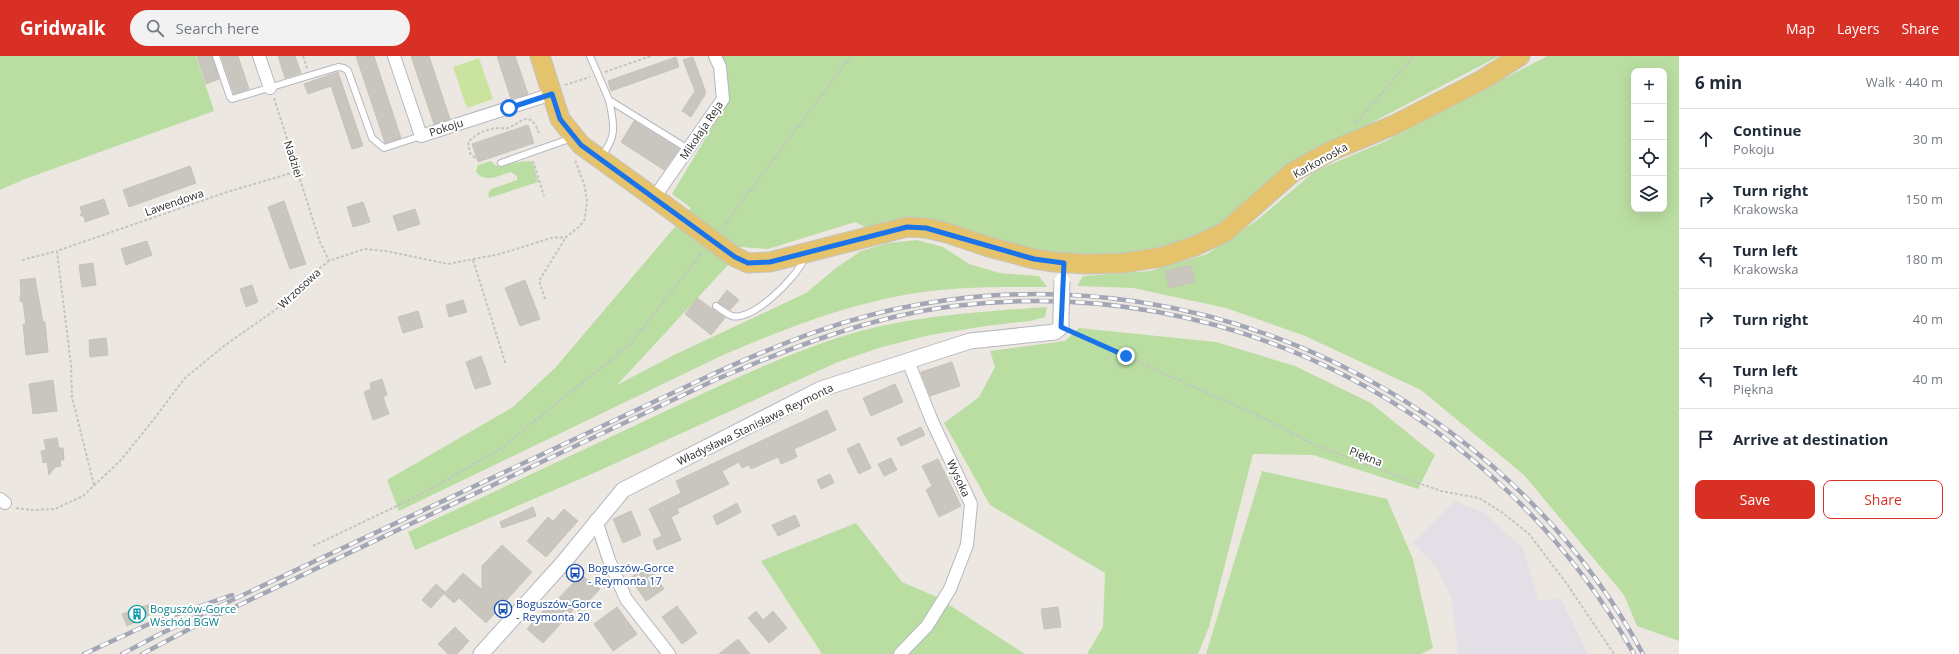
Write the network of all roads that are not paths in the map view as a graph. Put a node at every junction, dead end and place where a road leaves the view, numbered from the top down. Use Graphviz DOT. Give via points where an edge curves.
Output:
graph roads {
  1 [pos="216,56"];
  2 [pos="260,56"];
  3 [pos="394,56"];
  4 [pos="540,56"];
  5 [pos="590,56"];
  6 [pos="715,56"];
  7 [pos="1520,56"];
  8 [pos="270,88"];
  9 [pos="551,92"];
  10 [pos="609,100"];
  11 [pos="421,136"];
  12 [pos="578,141"];
  13 [pos="688,149"];
  14 [pos="599,158"];
  15 [pos="501,163"];
  16 [pos="659,201"];
  17 [pos="801,254"];
  18 [pos="1068,269"];
  19 [pos="716,306"];
  20 [pos="908,361"];
  21 [pos="596,520"];
  22 [pos="481,654"];
  23 [pos="669,654"];
  24 [pos="900,654"];
  1 -- 8 [label="lane" via="232,99"];
  2 -- 8 [label="street"];
  3 -- 11 [label="street, Pokoju"];
  4 -- 9 [label="main road, Karkonoska"];
  5 -- 10 [label="lane"];
  6 -- 13 [label="street, Mikołaja Reja" via="720,67 723,99"];
  7 -- 18 [label="main road, Karkonoska" via="1482,80 1401,121 1331,151 1293,172 1225,232 1162,257"];
  8 -- 11 [label="lane" via="338,67 344,68 348,71 372,138 384,148"];
  9 -- 11 [label="street, Pokoju"];
  9 -- 12 [label="main road, Karkonoska" via="560,119"];
  10 -- 13 [label="lane"];
  10 -- 14 [label="lane" via="613,133 610,144"];
  12 -- 14 [label="main road, Karkonoska"];
  12 -- 15 [label="lane"];
  13 -- 16 [label="street, Mikołaja Reja"];
  14 -- 16 [label="main road, Karkonoska"];
  16 -- 17 [label="main road, Karkonoska, bridge" via="735,257 748,263 770,262"];
  17 -- 18 [label="main road, Karkonoska" via="907,227 926,228"];
  17 -- 19 [label="lane" via="802,263 798,271 777,293 758,307 740,316 731,316"];
  18 -- 20 [label="street, Władysława Stanisława Reymonta, bridge" via="1061,321 1055,332 970,341"];
  20 -- 21 [label="street, Władysława Stanisława Reymonta" via="822,389 679,461 623,490"];
  20 -- 24 [label="street, Wysoka" via="932,421 971,504 967,545 950,589 927,626"];
  21 -- 22 [label="street, Władysława Stanisława Reymonta" via="563,563"];
  21 -- 23 [label="street" via="609,560 626,599"];
}
